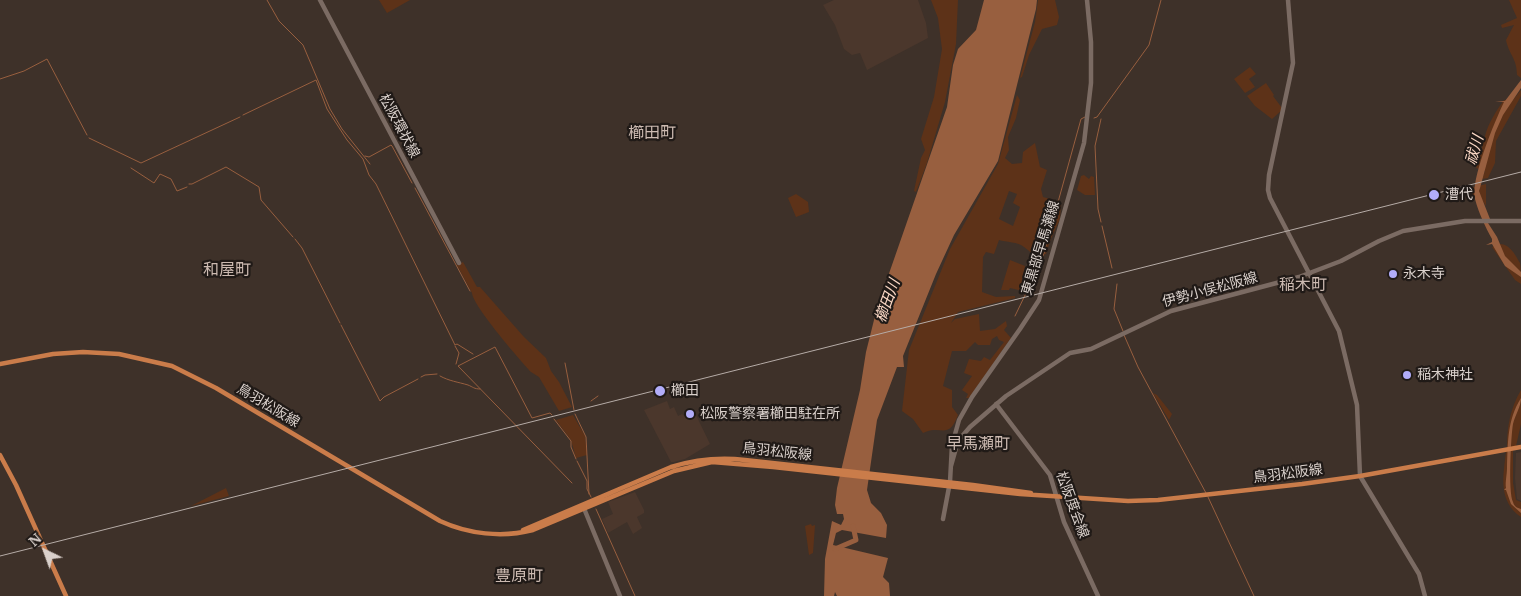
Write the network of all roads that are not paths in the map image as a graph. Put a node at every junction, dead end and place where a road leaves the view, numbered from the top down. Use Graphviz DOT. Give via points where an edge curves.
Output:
graph roads {
  1 [pos="320,0"];
  2 [pos="1087,0"];
  3 [pos="1288,0"];
  4 [pos="1521,220"];
  5 [pos="459,262"];
  6 [pos="1308,273"];
  7 [pos="0,364"];
  8 [pos="996,404"];
  9 [pos="1521,447"];
  10 [pos="0,455"];
  11 [pos="951,466"];
  12 [pos="1360,476"];
  13 [pos="947,484"];
  14 [pos="1056,497"];
  15 [pos="583,507"];
  16 [pos="943,520"];
  17 [pos="66,596"];
  18 [pos="620,596"];
  19 [pos="1098,596"];
  20 [pos="1424,596"];
  1 -- 5 [label="main road, 松阪環状線"];
  2 -- 11 [label="main road, 東黒部早馬瀬線" via="1091,84 1084,144 1047,274 1039,300 962,413 952,441"];
  3 -- 6 [label="main road" via="1293,63 1268,190 1273,207"];
  4 -- 6 [label="main road, 伊勢小俣松阪線" via="1477,220 1403,231"];
  6 -- 8 [label="main road, 伊勢小俣松阪線" via="1162,314 1094,348 1066,355"];
  6 -- 12 [label="main road" via="1342,342 1358,412"];
  7 -- 15 [label="main road, 鳥羽松阪線" via="76,352 119,354 172,366 204,381 450,525 484,534 509,533"];
  8 -- 11 [label="main road, 伊勢小俣松阪線" via="961,437"];
  8 -- 14 [label="main road, 松阪度会線" via="1048,472"];
  9 -- 12 [label="main road, 鳥羽松阪線"];
  10 -- 17 [label="main road"];
  11 -- 13 [label="main road, 東黒部早馬瀬線"];
  12 -- 14 [label="main road, 鳥羽松阪線" via="1158,500"];
  12 -- 20 [label="main road" via="1420,574"];
  13 -- 14 [label="main road, 鳥羽松阪線"];
  13 -- 15 [label="main road, 鳥羽松阪線" via="725,458 700,459 671,467"];
  13 -- 16 [label="main road, 東黒部早馬瀬線"];
  14 -- 19 [label="main road, 松阪度会線" via="1066,529"];
  15 -- 18 [label="main road"];
}
